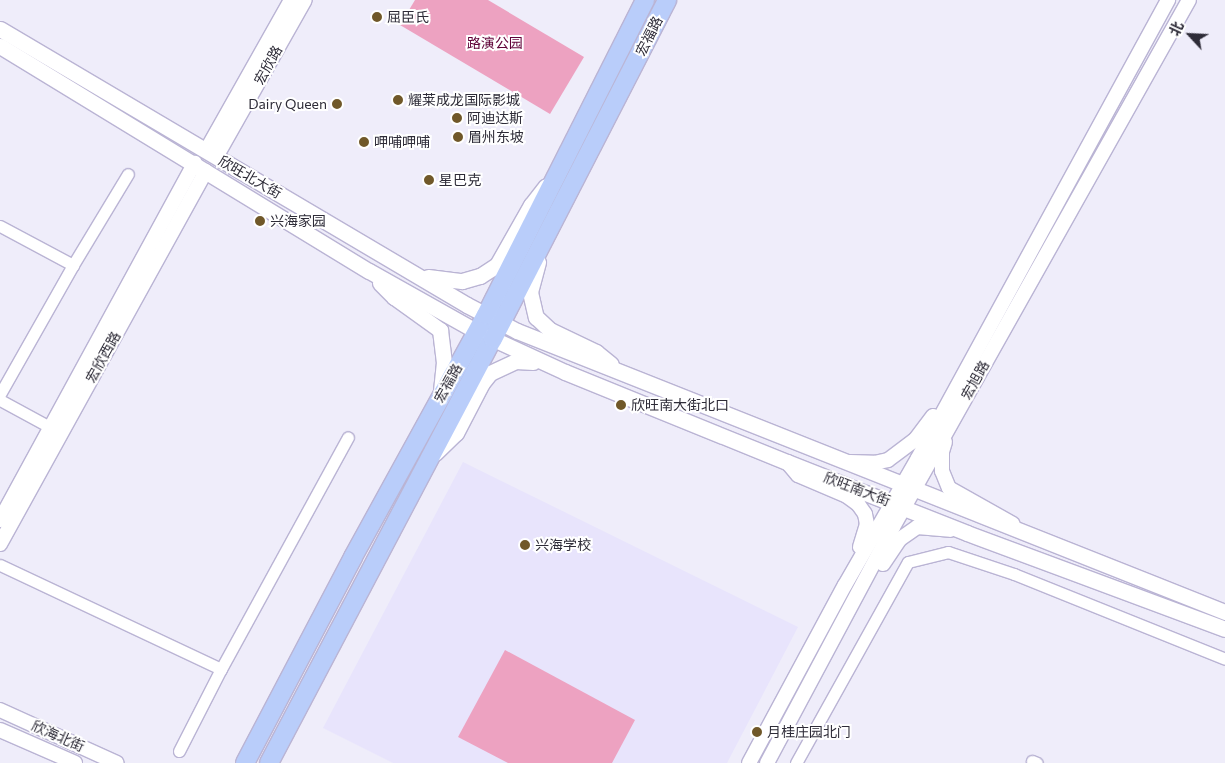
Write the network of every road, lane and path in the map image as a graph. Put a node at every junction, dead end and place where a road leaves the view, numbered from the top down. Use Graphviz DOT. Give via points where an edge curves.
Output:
graph roads {
  1 [pos="291,0"];
  2 [pos="305,0"];
  3 [pos="645,0"];
  4 [pos="667,0"];
  5 [pos="1168,0"];
  6 [pos="1189,0"];
  7 [pos="0,29"];
  8 [pos="0,46"];
  9 [pos="211,154"];
  10 [pos="563,162"];
  11 [pos="201,167"];
  12 [pos="128,174"];
  13 [pos="1,229"];
  14 [pos="547,233"];
  15 [pos="72,265"];
  16 [pos="369,271"];
  17 [pos="416,274"];
  18 [pos="494,319"];
  19 [pos="476,332"];
  20 [pos="493,339"];
  21 [pos="565,372"];
  22 [pos="624,374"];
  23 [pos="0,394"];
  24 [pos="440,398"];
  25 [pos="0,400"];
  26 [pos="950,412"];
  27 [pos="56,431"];
  28 [pos="348,437"];
  29 [pos="430,457"];
  30 [pos="788,462"];
  31 [pos="849,462"];
  32 [pos="909,486"];
  33 [pos="898,505"];
  34 [pos="0,520"];
  35 [pos="968,533"];
  36 [pos="1030,536"];
  37 [pos="0,544"];
  38 [pos="0,565"];
  39 [pos="845,585"];
  40 [pos="849,610"];
  41 [pos="1225,612"];
  42 [pos="1225,630"];
  43 [pos="1225,659"];
  44 [pos="221,669"];
  45 [pos="0,710"];
  46 [pos="273,710"];
  47 [pos="0,730"];
  48 [pos="179,750"];
  49 [pos="75,763"];
  50 [pos="117,763"];
  51 [pos="238,763"];
  52 [pos="246,763"];
  53 [pos="269,763"];
  54 [pos="750,763"];
  55 [pos="767,763"];
  56 [pos="796,763"];
  1 -- 9 [label="street, 宏欣路"];
  2 -- 9 [label="street, 宏欣路"];
  3 -- 10 [label="main road, 宏福路"];
  4 -- 14 [label="main road, 宏福路"];
  5 -- 26 [label="street, 宏旭路"];
  6 -- 26 [label="street, 宏旭路"];
  7 -- 9 [label="main road, 欣旺北大街"];
  8 -- 11 [label="main road, 欣旺北大街"];
  9 -- 17 [label="main road, 欣旺北大街"];
  10 -- 17 [label="main road" via="531,205 497,265 480,276 462,281"];
  10 -- 18 [label="main road, 宏福路"];
  11 -- 16 [label="main road, 欣旺北大街"];
  11 -- 27 [label="street, 宏欣西路"];
  12 -- 15 [label="street"];
  13 -- 15 [label="street"];
  14 -- 18 [label="main road, 宏福路"];
  14 -- 22 [label="main road" via="530,292 536,317 550,330 596,352"];
  15 -- 23 [label="street"];
  16 -- 19 [label="main road, 欣旺北大街"];
  16 -- 24 [label="main road" via="394,297 440,330 444,362"];
  17 -- 18 [label="main road, 欣旺北大街"];
  18 -- 19 [label="main road, 宏福路"];
  18 -- 20 [label="main road, 宏福路"];
  18 -- 22 [label="main road, 欣旺南大街"];
  19 -- 20 [label="main road, 欣旺北大街"];
  19 -- 24 [label="main road, 宏福路"];
  20 -- 21 [label="main road, 欣旺南大街"];
  20 -- 29 [label="main road, 宏福路"];
  21 -- 29 [label="main road" via="535,362 516,360 501,366 482,383 456,433"];
  21 -- 30 [label="main road, 欣旺南大街"];
  22 -- 31 [label="main road, 欣旺南大街"];
  24 -- 46 [label="main road, 宏福路"];
  25 -- 27 [label="street"];
  26 -- 31 [label="street" via="934,415 903,450 888,460"];
  26 -- 32 [label="street, 宏旭路"];
  26 -- 36 [label="street" via="942,452 942,472 949,488 996,512"];
  27 -- 34 [label="street, 宏欣西路"];
  27 -- 37 [label="street, 宏欣西路"];
  28 -- 44 [label="street"];
  29 -- 53 [label="main road, 宏福路"];
  30 -- 33 [label="main road, 欣旺南大街"];
  30 -- 39 [label="street" via="798,475 847,496 865,514 865,534"];
  31 -- 32 [label="main road, 欣旺南大街"];
  32 -- 33 [label="street, 宏旭路"];
  32 -- 36 [label="main road, 欣旺南大街"];
  33 -- 35 [label="main road, 欣旺南大街"];
  33 -- 39 [label="street, 宏旭路"];
  33 -- 40 [label="street, 宏旭路"];
  35 -- 40 [label="street" via="917,527 900,539 888,554 874,582"];
  35 -- 42 [label="main road, 欣旺南大街"];
  36 -- 41 [label="main road, 欣旺南大街"];
  38 -- 44 [label="street"];
  39 -- 54 [label="street, 宏旭路"];
  40 -- 55 [label="street, 宏旭路"];
  43 -- 56 [label="street" via="1023,578 948,552 908,562"];
  44 -- 48 [label="street"];
  45 -- 50 [label="street, 欣海北街"];
  46 -- 51 [label="street"];
  46 -- 52 [label="main road, 宏福路"];
  47 -- 49 [label="street, 欣海北街"];
}
